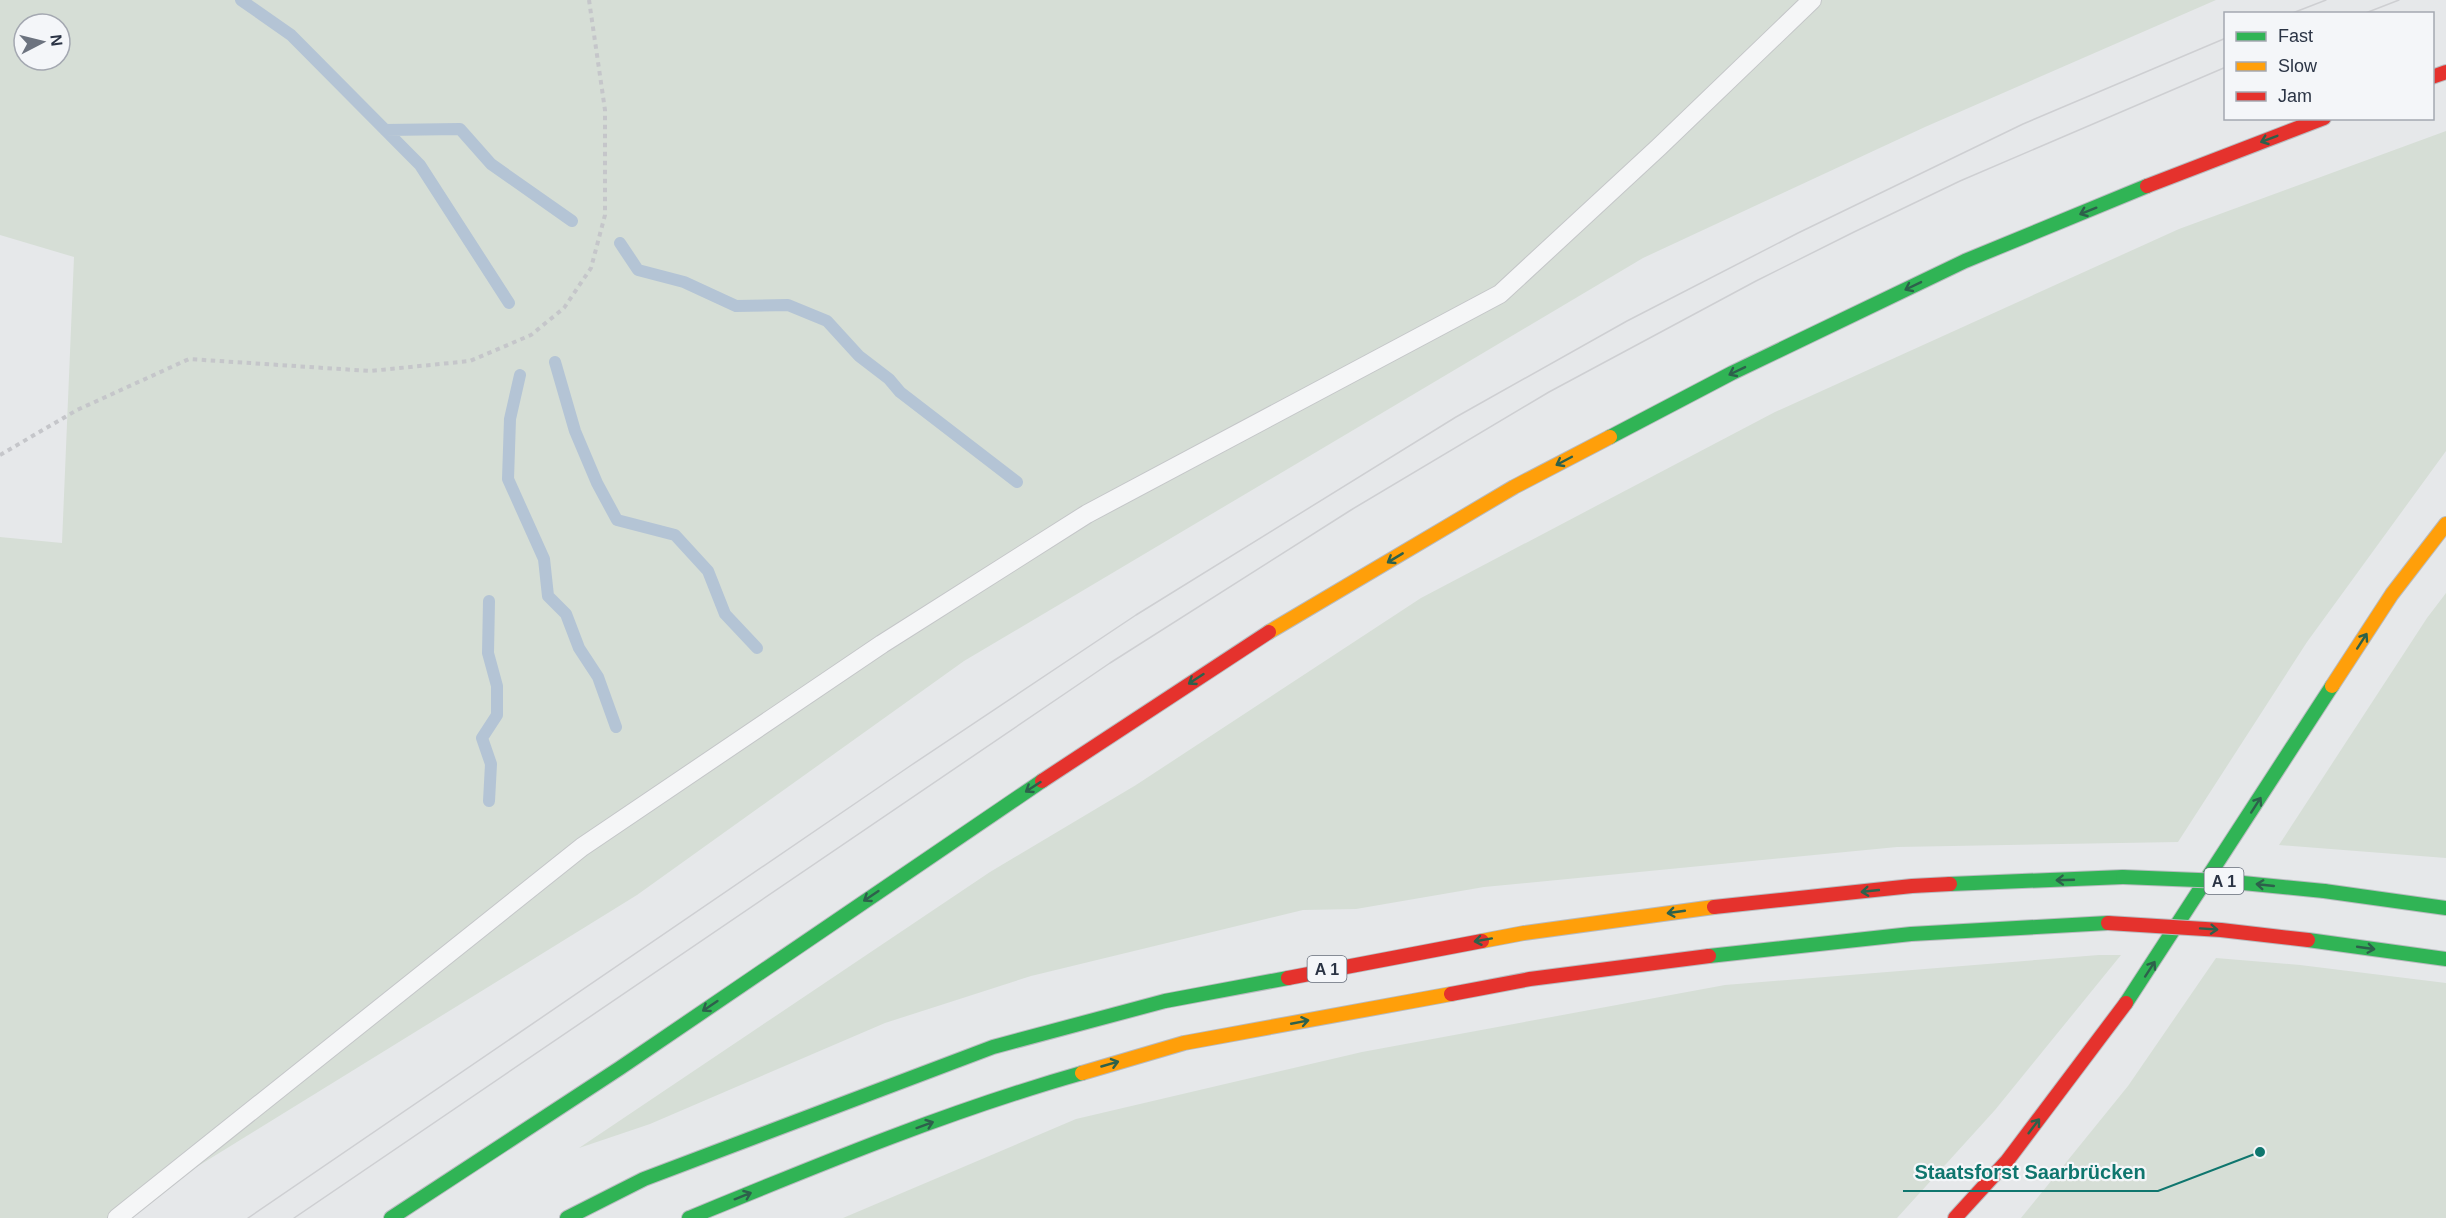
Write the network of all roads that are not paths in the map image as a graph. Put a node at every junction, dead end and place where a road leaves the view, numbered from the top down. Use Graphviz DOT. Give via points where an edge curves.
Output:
graph roads {
  1 [pos="1812,0"];
  2 [pos="2319,120"];
  3 [pos="2446,524"];
  4 [pos="2446,908"];
  5 [pos="2446,959"];
  6 [pos="117,1218"];
  7 [pos="391,1218"];
  8 [pos="567,1218"];
  9 [pos="689,1218"];
  10 [pos="1955,1218"];
  1 -- 6 [label="lane" via="1500,294 1087,514 882,644 582,847"];
  2 -- 7 [label="highway, one-way" via="1965,261 1732,373 1514,487 1244,647"];
  10 -- 3 [label="highway, one-way" via="2007,1161 2139,985 2392,594"];
  4 -- 8 [label="highway, A 1, one-way, bridge" via="2223,881 2123,878 1912,886 1524,933 1165,1001 993,1047 644,1179"];
  9 -- 5 [label="highway, one-way, bridge" via="850,1152 1032,1087 1184,1043 1542,977 1911,934 2108,923 2222,930"];
}
